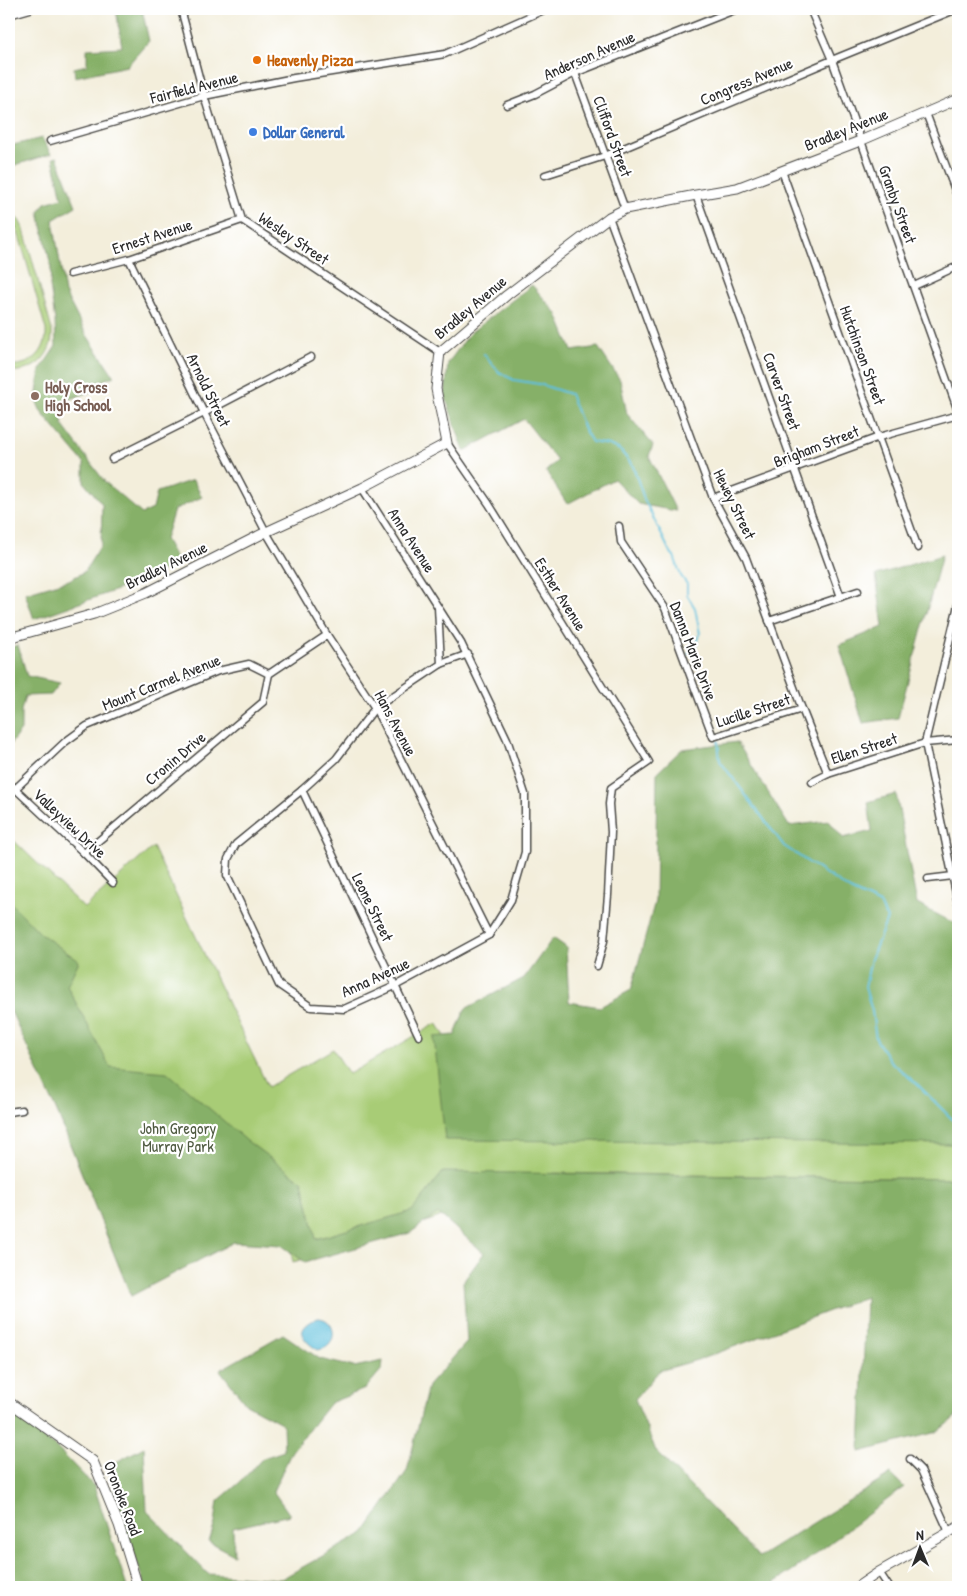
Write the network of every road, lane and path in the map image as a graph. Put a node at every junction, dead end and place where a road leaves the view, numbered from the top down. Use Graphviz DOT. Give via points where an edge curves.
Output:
graph roads {
  1 [pos="30,9"];
  2 [pos="180,9"];
  3 [pos="546,9"];
  4 [pos="737,9"];
  5 [pos="810,9"];
  6 [pos="957,9"];
  7 [pos="9,15"];
  8 [pos="832,60"];
  9 [pos="575,73"];
  10 [pos="204,96"];
  11 [pos="958,99"];
  12 [pos="507,105"];
  13 [pos="926,112"];
  14 [pos="50,141"];
  15 [pos="860,141"];
  16 [pos="605,156"];
  17 [pos="782,171"];
  18 [pos="545,175"];
  19 [pos="958,177"];
  20 [pos="951,179"];
  21 [pos="696,194"];
  22 [pos="958,198"];
  23 [pos="625,209"];
  24 [pos="609,217"];
  25 [pos="242,220"];
  26 [pos="129,259"];
  27 [pos="958,266"];
  28 [pos="70,274"];
  29 [pos="914,286"];
  30 [pos="440,352"];
  31 [pos="311,358"];
  32 [pos="958,411"];
  33 [pos="204,413"];
  34 [pos="958,415"];
  35 [pos="879,437"];
  36 [pos="446,443"];
  37 [pos="112,459"];
  38 [pos="796,468"];
  39 [pos="362,488"];
  40 [pos="713,498"];
  41 [pos="619,526"];
  42 [pos="266,532"];
  43 [pos="918,548"];
  44 [pos="858,591"];
  45 [pos="841,597"];
  46 [pos="958,605"];
  47 [pos="438,607"];
  48 [pos="769,620"];
  49 [pos="328,635"];
  50 [pos="9,638"];
  51 [pos="468,654"];
  52 [pos="441,664"];
  53 [pos="269,674"];
  54 [pos="374,708"];
  55 [pos="802,708"];
  56 [pos="712,737"];
  57 [pos="958,740"];
  58 [pos="925,743"];
  59 [pos="828,774"];
  60 [pos="812,782"];
  61 [pos="9,783"];
  62 [pos="15,789"];
  63 [pos="302,790"];
  64 [pos="84,852"];
  65 [pos="953,876"];
  66 [pos="928,879"];
  67 [pos="113,883"];
  68 [pos="958,903"];
  69 [pos="489,935"];
  70 [pos="597,966"];
  71 [pos="395,986"];
  72 [pos="419,1036"];
  73 [pos="22,1110"];
  74 [pos="9,1112"];
  75 [pos="9,1402"];
  76 [pos="910,1459"];
  77 [pos="958,1527"];
  78 [pos="949,1532"];
  79 [pos="879,1572"];
  80 [pos="138,1587"];
  81 [pos="857,1587"];
  82 [pos="889,1587"];
  1 -- 7 [label="street"];
  2 -- 10 [label="street, Wesley Street"];
  3 -- 10 [label="street, Fairfield Avenue" via="444,54"];
  4 -- 9 [label="street, Anderson Avenue"];
  5 -- 8 [label="street, Granby Street"];
  6 -- 8 [label="street, Congress Avenue"];
  8 -- 15 [label="street, Granby Street"];
  8 -- 16 [label="street, Congress Avenue"];
  9 -- 12 [label="street, Anderson Avenue"];
  9 -- 16 [label="street, Clifford Street"];
  10 -- 14 [label="street, Fairfield Avenue"];
  10 -- 25 [label="street, Wesley Street"];
  11 -- 13 [label="street, Bradley Avenue"];
  13 -- 15 [label="street, Bradley Avenue"];
  13 -- 20 [label="street"];
  15 -- 17 [label="street, Bradley Avenue"];
  15 -- 29 [label="street, Granby Street"];
  16 -- 18 [label="street, Congress Avenue"];
  16 -- 23 [label="street, Clifford Street"];
  17 -- 21 [label="street, Bradley Avenue" via="736,188"];
  17 -- 35 [label="street, Hutchinson Street"];
  19 -- 20 [label="street"];
  20 -- 22 [label="street"];
  21 -- 23 [label="street, Bradley Avenue"];
  21 -- 38 [label="street, Carver Street"];
  23 -- 24 [label="street, Bradley Avenue"];
  24 -- 30 [label="street, Bradley Avenue" via="507,295"];
  24 -- 40 [label="street, Hewey Street"];
  25 -- 26 [label="street, Ernest Avenue"];
  25 -- 30 [label="street, Wesley Street"];
  26 -- 28 [label="street, Ernest Avenue"];
  26 -- 33 [label="street, Arnold Street"];
  27 -- 29 [label="street"];
  29 -- 32 [label="street, Granby Street"];
  30 -- 36 [label="street, Bradley Avenue" via="436,389"];
  31 -- 33 [label="street"];
  33 -- 37 [label="street"];
  33 -- 42 [label="street, Arnold Street"];
  34 -- 35 [label="street, Brigham Street"];
  35 -- 38 [label="street, Brigham Street"];
  35 -- 43 [label="street, Hutchinson Street"];
  36 -- 39 [label="street, Bradley Avenue"];
  36 -- 70 [label="street, Esther Avenue" via="489,504 649,762 612,786 604,940"];
  38 -- 40 [label="street, Brigham Street"];
  38 -- 45 [label="street, Carver Street"];
  39 -- 42 [label="street, Bradley Avenue"];
  39 -- 47 [label="street, Anna Avenue"];
  40 -- 48 [label="street, Hewey Street" via="746,558"];
  41 -- 56 [label="street, Danna Marie Drive" via="621,542 665,608"];
  42 -- 49 [label="street, Hans Avenue"];
  42 -- 50 [label="street, Bradley Avenue" via="146,594 94,614"];
  44 -- 45 [label="street"];
  45 -- 48 [label="street"];
  46 -- 58 [label="street"];
  47 -- 51 [label="street, Anna Avenue"];
  47 -- 52 [label="street, Anna Avenue"];
  48 -- 55 [label="street, Hewey Street"];
  49 -- 53 [label="street"];
  49 -- 54 [label="street, Hans Avenue"];
  51 -- 52 [label="street, Anna Avenue"];
  51 -- 69 [label="street, Anna Avenue" via="507,739 525,794 524,852 510,900"];
  52 -- 54 [label="street, Anna Avenue"];
  53 -- 62 [label="street, Mount Carmel Avenue" via="250,664 218,671 87,726"];
  53 -- 64 [label="street, Cronin Drive" via="263,702"];
  54 -- 63 [label="street, Anna Avenue" via="336,759"];
  54 -- 69 [label="street, Hans Avenue"];
  55 -- 56 [label="street, Lucille Street"];
  55 -- 59 [label="street, Hewey Street"];
  57 -- 58 [label="street, Ellen Street"];
  58 -- 59 [label="street, Ellen Street"];
  58 -- 65 [label="street"];
  59 -- 60 [label="street, Ellen Street"];
  61 -- 62 [label="street, Valleyview Drive"];
  62 -- 64 [label="street, Valleyview Drive"];
  63 -- 71 [label="street, Leone Street"];
  63 -- 71 [label="street, Anna Avenue" via="236,844 228,859 227,875 275,977 279,985 311,1007 344,1008"];
  64 -- 67 [label="street, Valleyview Drive"];
  65 -- 66 [label="street"];
  65 -- 68 [label="street"];
  69 -- 71 [label="street, Anna Avenue"];
  71 -- 72 [label="street, Leone Street"];
  73 -- 74 [label="street"];
  75 -- 80 [label="street, Oronoke Road" via="93,1461 119,1525"];
  76 -- 78 [label="street" via="921,1470"];
  77 -- 78 [label="street"];
  78 -- 79 [label="street"];
  79 -- 81 [label="street"];
  79 -- 82 [label="street"];
}
